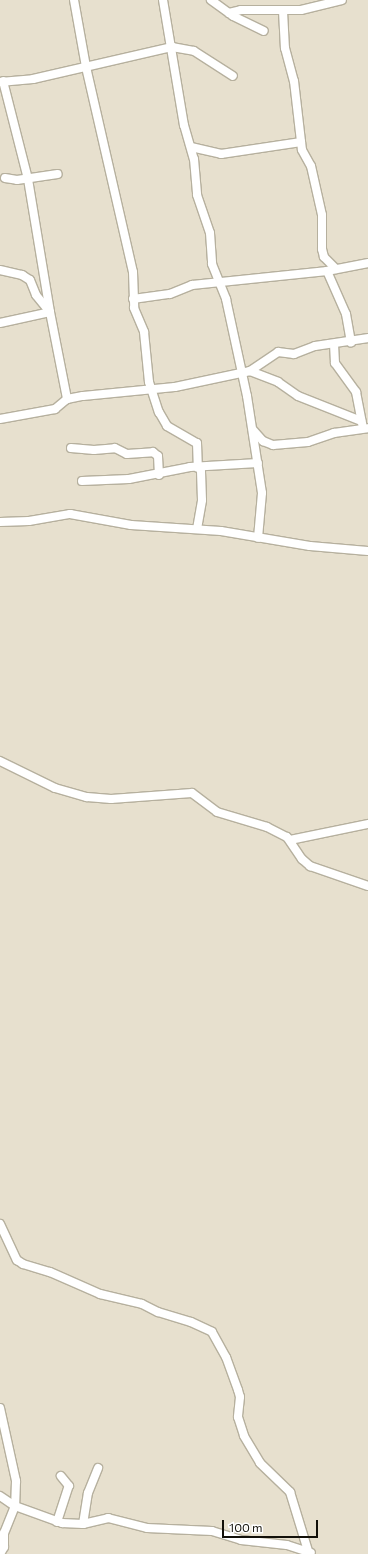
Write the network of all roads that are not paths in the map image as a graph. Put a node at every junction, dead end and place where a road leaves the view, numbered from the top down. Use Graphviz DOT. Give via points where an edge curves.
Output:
graph roads {
  1 [pos="74,0"];
  2 [pos="163,0"];
  3 [pos="211,0"];
  4 [pos="342,0"];
  5 [pos="283,11"];
  6 [pos="229,13"];
  7 [pos="264,31"];
  8 [pos="172,47"];
  9 [pos="86,67"];
  10 [pos="233,76"];
  11 [pos="2,82"];
  12 [pos="301,142"];
  13 [pos="191,147"];
  14 [pos="58,174"];
  15 [pos="5,178"];
  16 [pos="28,179"];
  17 [pos="368,263"];
  18 [pos="0,270"];
  19 [pos="336,270"];
  20 [pos="327,271"];
  21 [pos="220,281"];
  22 [pos="133,299"];
  23 [pos="50,312"];
  24 [pos="0,323"];
  25 [pos="368,338"];
  26 [pos="351,342"];
  27 [pos="334,344"];
  28 [pos="246,372"];
  29 [pos="152,389"];
  30 [pos="67,399"];
  31 [pos="0,419"];
  32 [pos="364,426"];
  33 [pos="252,428"];
  34 [pos="71,448"];
  35 [pos="258,463"];
  36 [pos="199,468"];
  37 [pos="159,475"];
  38 [pos="82,481"];
  39 [pos="0,522"];
  40 [pos="197,529"];
  41 [pos="258,538"];
  42 [pos="368,551"];
  43 [pos="0,761"];
  44 [pos="368,824"];
  45 [pos="290,840"];
  46 [pos="368,886"];
  47 [pos="0,1224"];
  48 [pos="0,1408"];
  49 [pos="98,1468"];
  50 [pos="61,1476"];
  51 [pos="0,1496"];
  52 [pos="15,1506"];
  53 [pos="57,1522"];
  54 [pos="83,1524"];
  55 [pos="311,1553"];
  56 [pos="0,1554"];
  1 -- 9 [label="street"];
  2 -- 8 [label="street"];
  3 -- 6 [label="street"];
  4 -- 5 [label="street" via="316,7"];
  5 -- 6 [label="street" via="241,10"];
  5 -- 12 [label="street" via="285,48 294,81"];
  6 -- 7 [label="street"];
  8 -- 9 [label="street"];
  8 -- 10 [label="street" via="194,51"];
  8 -- 13 [label="street" via="184,124"];
  9 -- 11 [label="street" via="33,79"];
  9 -- 22 [label="street" via="133,272"];
  11 -- 16 [label="street"];
  12 -- 13 [label="street" via="221,154"];
  12 -- 19 [label="street" via="303,154 311,166 322,215 324,257"];
  13 -- 21 [label="street" via="197,195 210,233 212,264"];
  14 -- 16 [label="street"];
  15 -- 16 [label="street"];
  16 -- 23 [label="street"];
  17 -- 19 [label="street"];
  18 -- 23 [label="street" via="22,275 30,280 36,295"];
  19 -- 20 [label="street"];
  20 -- 21 [label="street"];
  20 -- 26 [label="street" via="346,314"];
  21 -- 22 [label="street" via="188,285 167,295"];
  21 -- 28 [label="street"];
  22 -- 29 [label="street" via="144,332"];
  23 -- 24 [label="street"];
  23 -- 30 [label="street"];
  25 -- 26 [label="street"];
  26 -- 27 [label="street"];
  27 -- 28 [label="street" via="315,346 294,354 278,352"];
  27 -- 32 [label="street" via="335,363 356,392"];
  28 -- 29 [label="street"];
  28 -- 32 [label="street" via="278,382 298,396"];
  28 -- 33 [label="street"];
  29 -- 30 [label="street"];
  29 -- 36 [label="street" via="159,412 167,426 197,443"];
  30 -- 31 [label="street" via="55,409"];
  32 -- 33 [label="street" via="308,442 273,445 263,441"];
  33 -- 35 [label="street"];
  34 -- 37 [label="street" via="115,448 127,454 153,452 158,456"];
  35 -- 36 [label="street"];
  35 -- 41 [label="street" via="262,505"];
  36 -- 37 [label="street"];
  36 -- 40 [label="street" via="202,500"];
  37 -- 38 [label="street"];
  39 -- 40 [label="street" via="29,521 70,514 131,525"];
  40 -- 41 [label="street"];
  41 -- 42 [label="street"];
  43 -- 45 [label="street" via="55,788 87,797 111,799 134,795 192,793 217,812 267,827"];
  44 -- 45 [label="street"];
  45 -- 46 [label="street" via="302,859 310,866"];
  47 -- 55 [label="street" via="17,1260 23,1264 50,1272 100,1294 142,1304 158,1312 196,1323 212,1332 226,1357 238,1390 238,1417 244,1436 260,1463 290,1492"];
  48 -- 52 [label="street" via="15,1467"];
  49 -- 54 [label="street" via="88,1493"];
  50 -- 53 [label="street" via="69,1486"];
  51 -- 52 [label="street"];
  52 -- 53 [label="street"];
  52 -- 56 [label="street" via="4,1533 4,1547"];
  53 -- 54 [label="street"];
  54 -- 55 [label="street" via="108,1518 147,1528 212,1531 241,1540 287,1545"];
}
